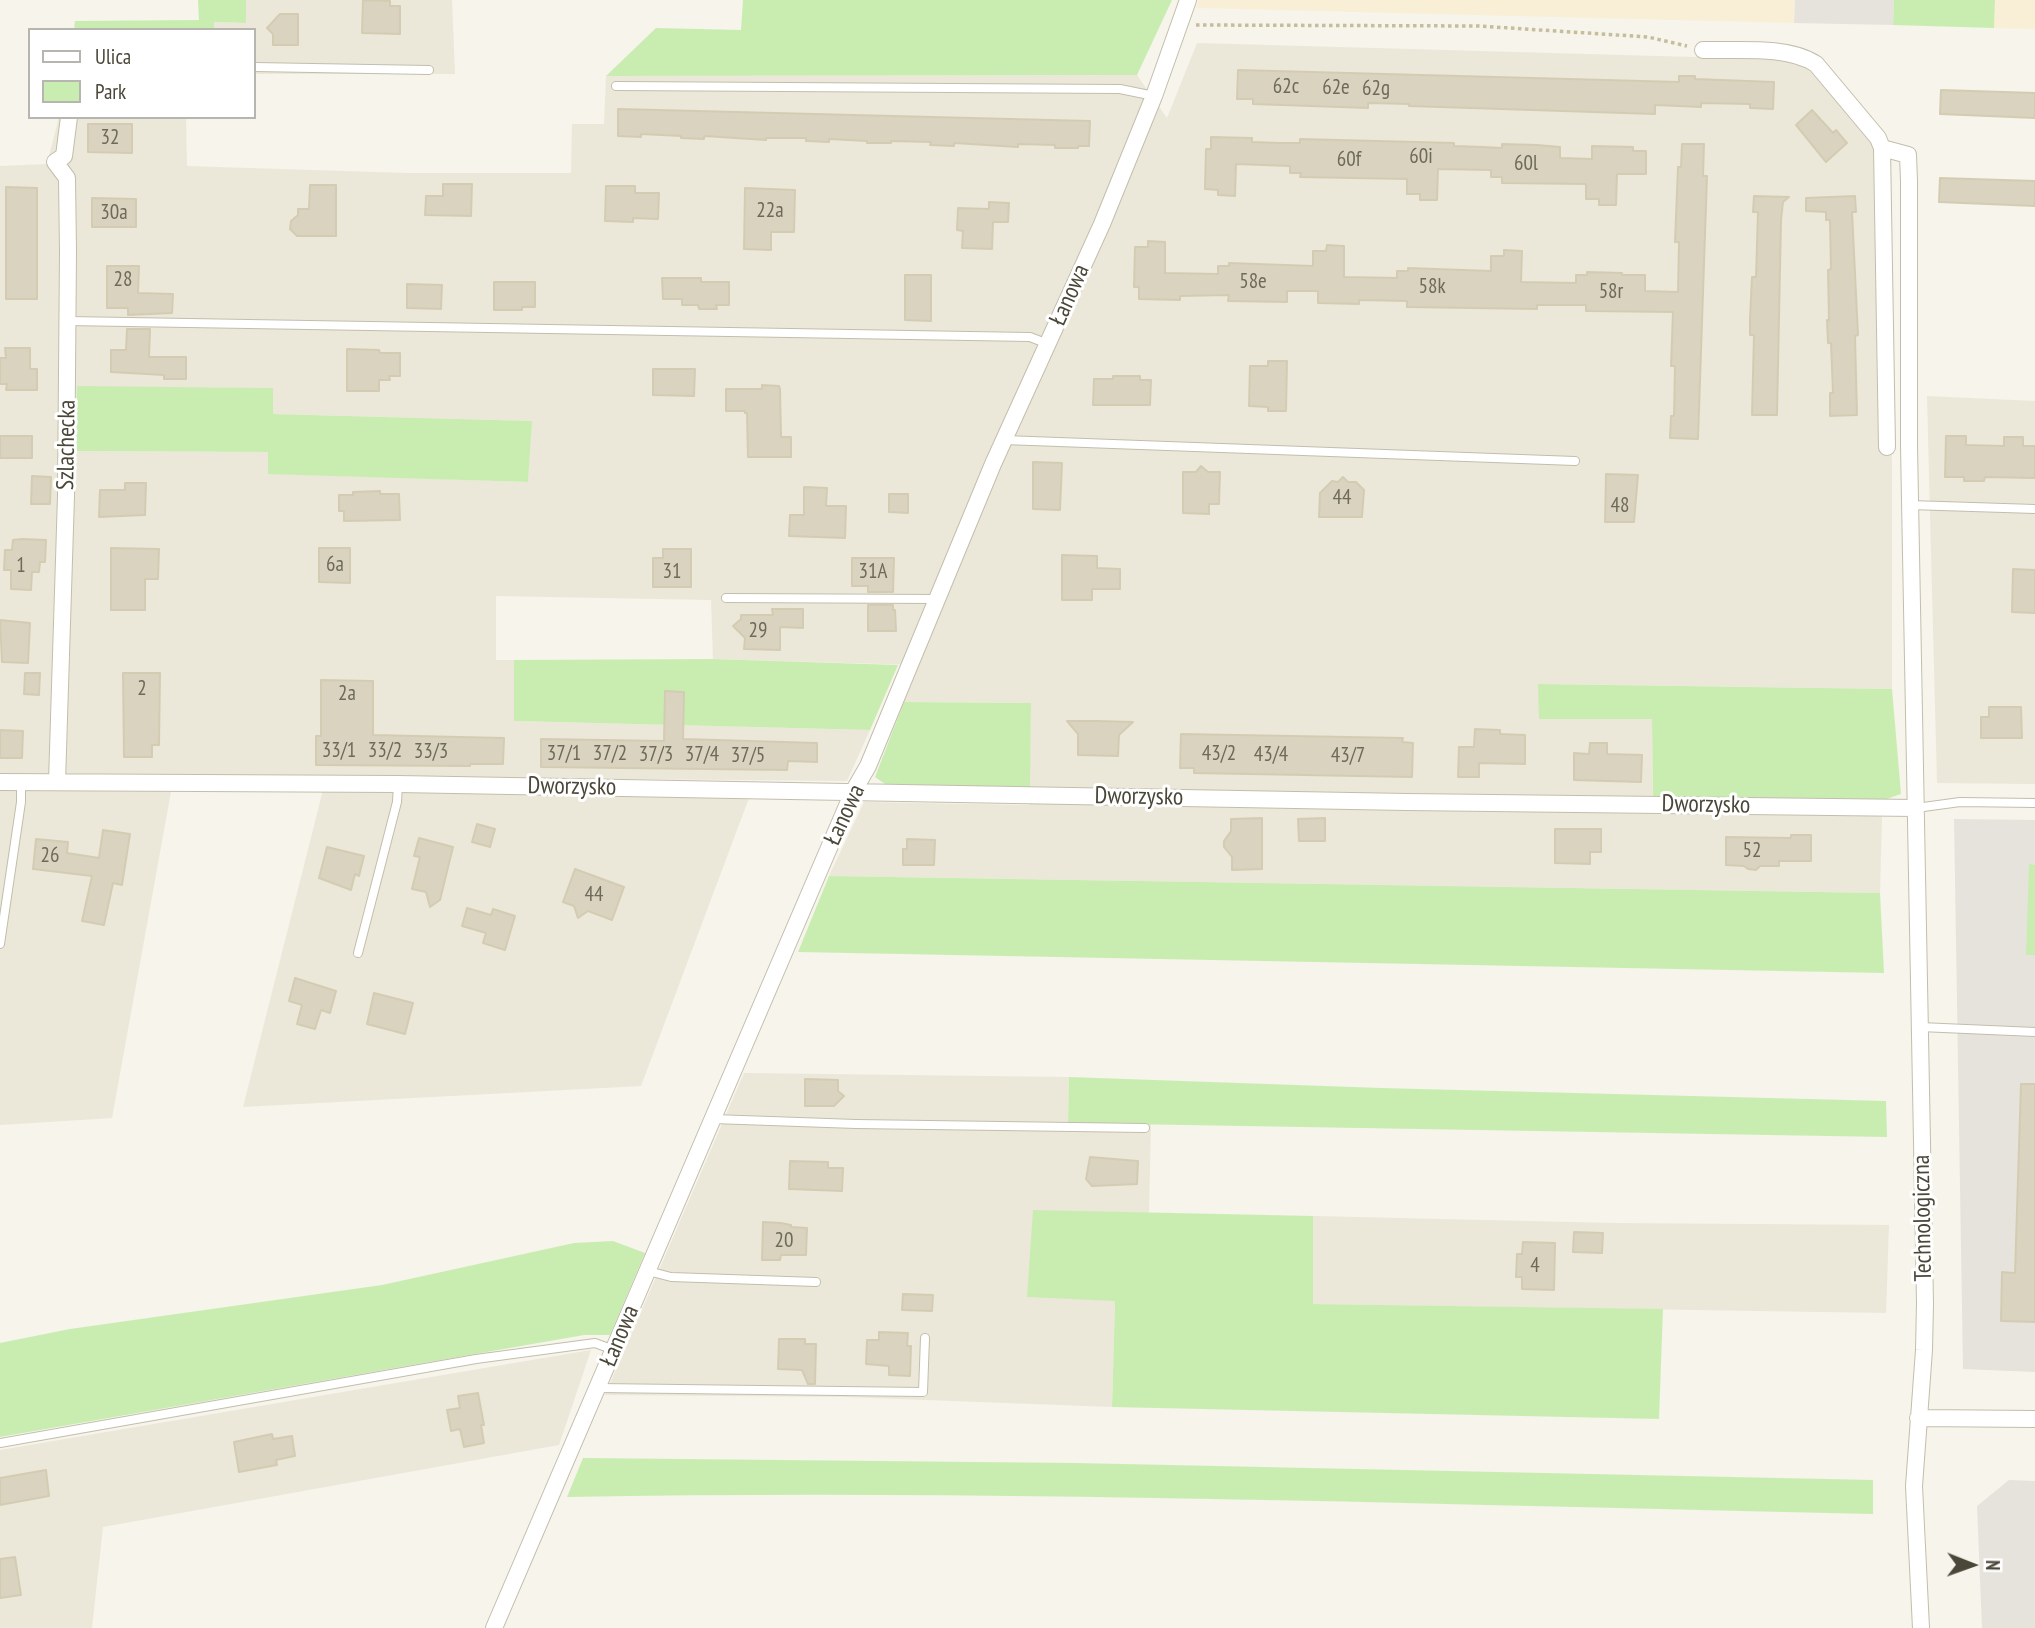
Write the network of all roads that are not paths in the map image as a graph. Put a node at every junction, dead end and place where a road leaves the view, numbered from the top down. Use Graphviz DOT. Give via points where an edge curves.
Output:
graph roads {
  1 [pos="1188,0"];
  2 [pos="1703,50"];
  3 [pos="256,68"];
  4 [pos="429,70"];
  5 [pos="617,86"];
  6 [pos="1154,96"];
  7 [pos="69,119"];
  8 [pos="1882,148"];
  9 [pos="68,321"];
  10 [pos="1048,344"];
  11 [pos="1004,440"];
  12 [pos="1887,447"];
  13 [pos="1575,461"];
  14 [pos="1910,505"];
  15 [pos="2035,509"];
  16 [pos="726,598"];
  17 [pos="936,599"];
  18 [pos="0,782"];
  19 [pos="57,782"];
  20 [pos="21,783"];
  21 [pos="398,784"];
  22 [pos="853,792"];
  23 [pos="2035,803"];
  24 [pos="1916,808"];
  25 [pos="0,944"];
  26 [pos="358,953"];
  27 [pos="1920,1027"];
  28 [pos="2035,1032"];
  29 [pos="713,1119"];
  30 [pos="1145,1128"];
  31 [pos="648,1271"];
  32 [pos="816,1282"];
  33 [pos="925,1338"];
  34 [pos="614,1350"];
  35 [pos="597,1388"];
  36 [pos="1918,1418"];
  37 [pos="2035,1419"];
  38 [pos="0,1443"];
  39 [pos="494,1628"];
  40 [pos="1921,1628"];
  1 -- 6 [label="street, Łanowa"];
  2 -- 8 [label="street" via="1804,56"];
  3 -- 4 [label="lane"];
  5 -- 6 [label="lane" via="1120,89"];
  6 -- 10 [label="street, Łanowa"];
  7 -- 9 [label="street, Szlachecka" via="64,156 55,162 67,178"];
  8 -- 12 [label="street"];
  8 -- 14 [label="street" via="1908,155"];
  9 -- 10 [label="lane" via="1030,337"];
  9 -- 19 [label="street, Szlachecka"];
  10 -- 11 [label="street, Łanowa"];
  11 -- 13 [label="lane"];
  11 -- 17 [label="street, Łanowa"];
  14 -- 15 [label="lane"];
  14 -- 24 [label="street"];
  16 -- 17 [label="lane"];
  17 -- 22 [label="street, Łanowa" via="869,766"];
  18 -- 20 [label="street, Dworzysko"];
  19 -- 20 [label="street, Dworzysko"];
  19 -- 21 [label="street, Dworzysko"];
  20 -- 25 [label="lane"];
  21 -- 22 [label="street, Dworzysko"];
  21 -- 26 [label="lane"];
  22 -- 24 [label="street, Dworzysko"];
  22 -- 29 [label="street, Łanowa"];
  23 -- 24 [label="lane" via="1960,802"];
  24 -- 27 [label="street, Technologiczna"];
  27 -- 28 [label="lane"];
  27 -- 36 [label="street, Technologiczna" via="1925,1303"];
  29 -- 30 [label="lane"];
  29 -- 31 [label="street, Łanowa"];
  31 -- 32 [label="lane" via="671,1277"];
  31 -- 34 [label="street, Łanowa"];
  33 -- 35 [label="lane" via="923,1392"];
  34 -- 35 [label="street, Łanowa"];
  34 -- 38 [label="lane" via="595,1343 476,1359"];
  35 -- 39 [label="street, Łanowa"];
  36 -- 37 [label="street"];
  36 -- 40 [label="street, Technologiczna" via="1914,1486"];
}
